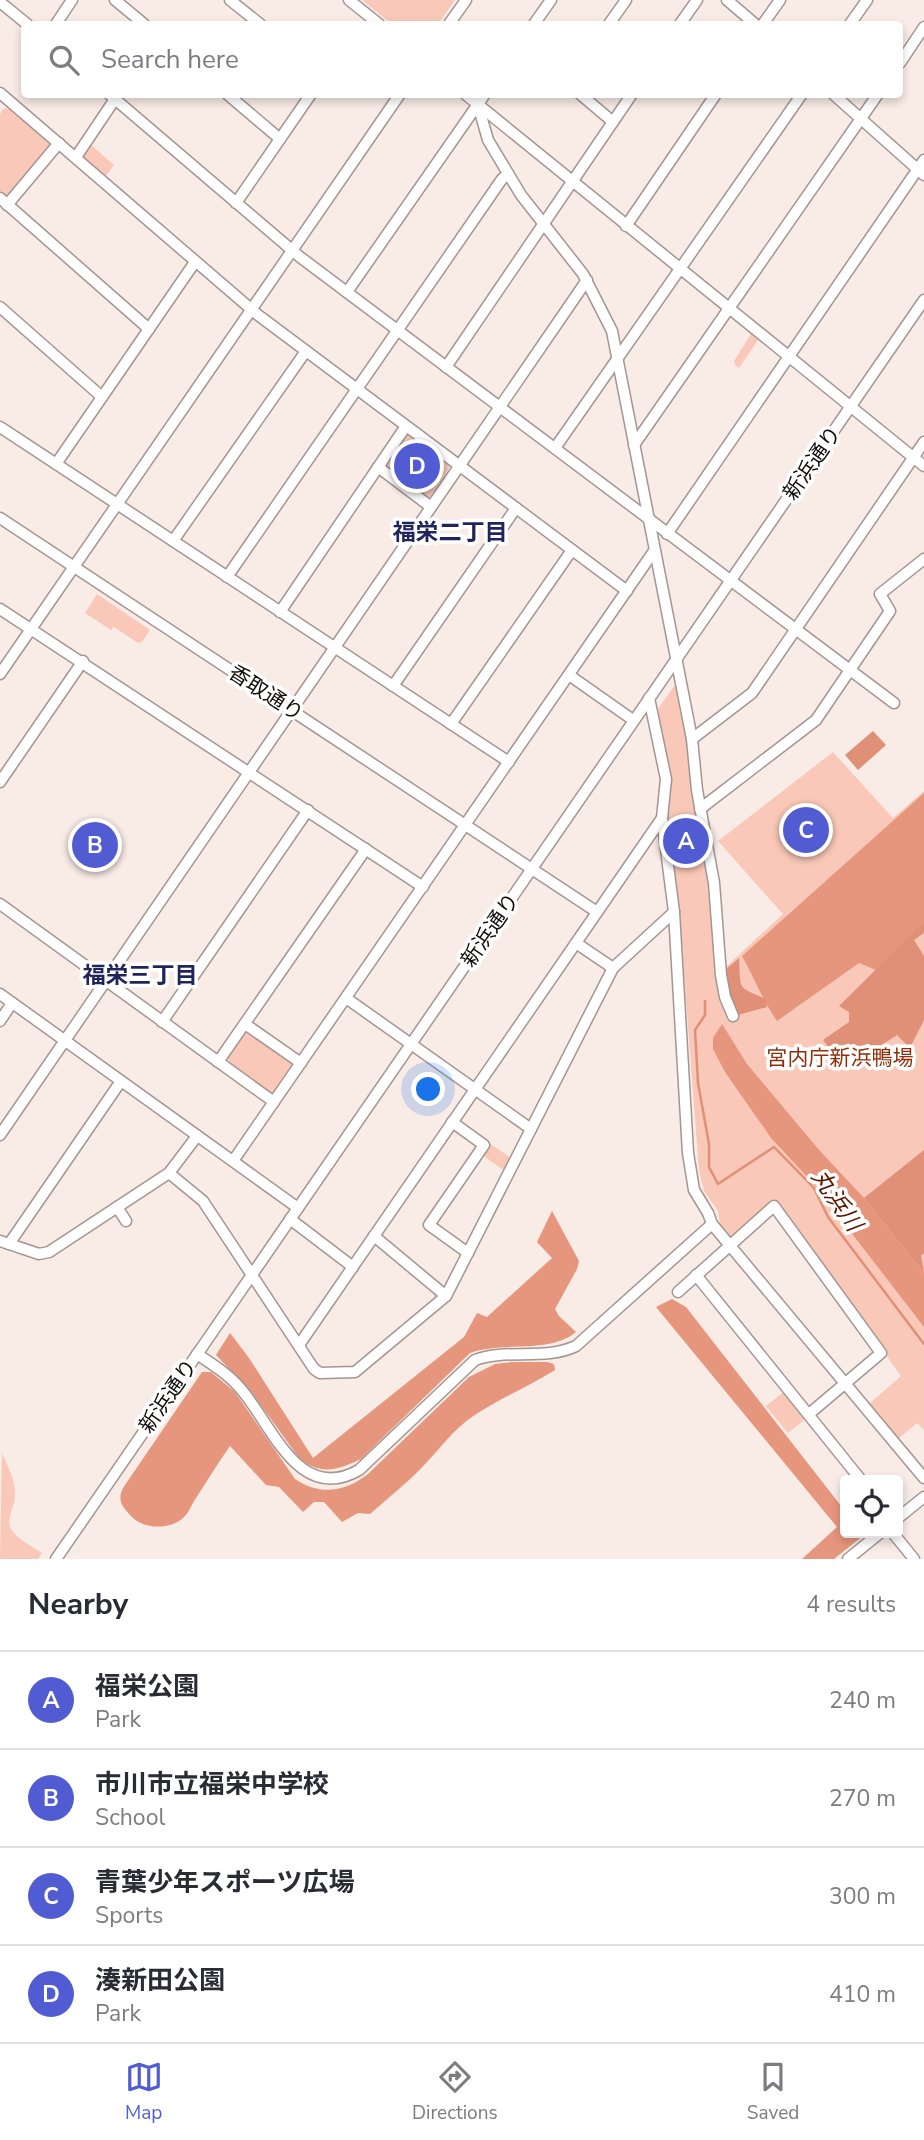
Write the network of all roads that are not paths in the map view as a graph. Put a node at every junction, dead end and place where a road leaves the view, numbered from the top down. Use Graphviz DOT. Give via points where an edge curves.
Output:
graph roads {
  1 [pos="72,0"];
  2 [pos="115,0"];
  3 [pos="230,0"];
  4 [pos="349,0"];
  5 [pos="466,0"];
  6 [pos="551,0"];
  7 [pos="626,0"];
  8 [pos="697,0"];
  9 [pos="727,0"];
  10 [pos="780,0"];
  11 [pos="867,0"];
  12 [pos="0,2"];
  13 [pos="366,14"];
  14 [pos="23,21"];
  15 [pos="58,21"];
  16 [pos="140,21"];
  17 [pos="256,21"];
  18 [pos="361,21"];
  19 [pos="375,21"];
  20 [pos="451,21"];
  21 [pos="536,21"];
  22 [pos="611,21"];
  23 [pos="682,21"];
  24 [pos="752,21"];
  25 [pos="765,21"];
  26 [pos="852,21"];
  27 [pos="924,27"];
  28 [pos="903,58"];
  29 [pos="111,98"];
  30 [pos="113,98"];
  31 [pos="233,98"];
  32 [pos="308,98"];
  33 [pos="397,98"];
  34 [pos="470,98"];
  35 [pos="482,98"];
  36 [pos="585,98"];
  37 [pos="629,98"];
  38 [pos="713,98"];
  39 [pos="799,98"];
  40 [pos="837,98"];
  41 [pos="875,98"];
  42 [pos="2,99"];
  43 [pos="478,105"];
  44 [pos="861,119"];
  45 [pos="612,122"];
  46 [pos="280,139"];
  47 [pos="59,143"];
  48 [pos="76,157"];
  49 [pos="922,168"];
  50 [pos="508,174"];
  51 [pos="571,182"];
  52 [pos="4,202"];
  53 [pos="236,202"];
  54 [pos="542,224"];
  55 [pos="626,226"];
  56 [pos="292,250"];
  57 [pos="195,262"];
  58 [pos="680,270"];
  59 [pos="587,279"];
  60 [pos="347,292"];
  61 [pos="924,300"];
  62 [pos="0,307"];
  63 [pos="729,309"];
  64 [pos="251,310"];
  65 [pos="149,329"];
  66 [pos="397,330"];
  67 [pos="306,351"];
  68 [pos="788,357"];
  69 [pos="618,359"];
  70 [pos="446,366"];
  71 [pos="357,390"];
  72 [pos="102,397"];
  73 [pos="500,407"];
  74 [pos="850,407"];
  75 [pos="406,426"];
  76 [pos="0,427"];
  77 [pos="924,442"];
  78 [pos="634,445"];
  79 [pos="555,448"];
  80 [pos="913,457"];
  81 [pos="56,464"];
  82 [pos="459,466"];
  83 [pos="924,466"];
  84 [pos="378,467"];
  85 [pos="117,505"];
  86 [pos="431,507"];
  87 [pos="516,508"];
  88 [pos="0,518"];
  89 [pos="648,519"];
  90 [pos="667,534"];
  91 [pos="173,541"];
  92 [pos="572,550"];
  93 [pos="654,551"];
  94 [pos="924,559"];
  95 [pos="74,567"];
  96 [pos="228,577"];
  97 [pos="730,580"];
  98 [pos="627,591"];
  99 [pos="0,609"];
  100 [pos="280,612"];
  101 [pos="31,629"];
  102 [pos="796,629"];
  103 [pos="334,647"];
  104 [pos="676,660"];
  105 [pos="83,662"];
  106 [pos="851,670"];
  107 [pos="0,674"];
  108 [pos="569,675"];
  109 [pos="393,686"];
  110 [pos="649,698"];
  111 [pos="894,703"];
  112 [pos="292,710"];
  113 [pos="634,720"];
  114 [pos="452,724"];
  115 [pos="692,739"];
  116 [pos="509,762"];
  117 [pos="249,771"];
  118 [pos="0,782"];
  119 [pos="700,809"];
  120 [pos="308,810"];
  121 [pos="662,818"];
  122 [pos="465,825"];
  123 [pos="366,849"];
  124 [pos="531,870"];
  125 [pos="423,887"];
  126 [pos="1,908"];
  127 [pos="597,912"];
  128 [pos="674,912"];
  129 [pos="576,943"];
  130 [pos="613,968"];
  131 [pos="105,981"];
  132 [pos="0,994"];
  133 [pos="346,998"];
  134 [pos="12,1003"];
  135 [pos="733,1016"];
  136 [pos="0,1021"];
  137 [pos="162,1022"];
  138 [pos="245,1024"];
  139 [pos="65,1041"];
  140 [pos="411,1043"];
  141 [pos="219,1062"];
  142 [pos="301,1063"];
  143 [pos="121,1081"];
  144 [pos="475,1089"];
  145 [pos="274,1102"];
  146 [pos="452,1122"];
  147 [pos="531,1129"];
  148 [pos="0,1135"];
  149 [pos="197,1136"];
  150 [pos="233,1161"];
  151 [pos="169,1173"];
  152 [pos="117,1208"];
  153 [pos="298,1208"];
  154 [pos="290,1219"];
  155 [pos="126,1221"];
  156 [pos="712,1224"];
  157 [pos="374,1236"];
  158 [pos="5,1242"];
  159 [pos="729,1245"];
  160 [pos="468,1253"];
  161 [pos="353,1267"];
  162 [pos="251,1275"];
  163 [pos="696,1275"];
  164 [pos="678,1292"];
  165 [pos="446,1296"];
  166 [pos="299,1345"];
  167 [pos="197,1354"];
  168 [pos="845,1383"];
  169 [pos="808,1414"];
  170 [pos="857,1475"];
  171 [pos="924,1478"];
  172 [pos="924,1497"];
  173 [pos="903,1514"];
  174 [pos="874,1538"];
  175 [pos="896,1538"];
  176 [pos="56,1559"];
  177 [pos="848,1559"];
  178 [pos="914,1559"];
  1 -- 15 [label="street"];
  2 -- 16 [label="street"];
  3 -- 17 [label="street"];
  4 -- 13 [label="street"];
  5 -- 20 [label="street"];
  6 -- 21 [label="street"];
  7 -- 22 [label="street"];
  8 -- 23 [label="street"];
  9 -- 24 [label="street"];
  10 -- 25 [label="street"];
  11 -- 26 [label="street"];
  12 -- 14 [label="street"];
  13 -- 18 [label="street"];
  13 -- 19 [label="street"];
  27 -- 28 [label="street"];
  29 -- 48 [label="street"];
  30 -- 53 [label="street"];
  31 -- 46 [label="street"];
  32 -- 46 [label="street"];
  33 -- 56 [label="street"];
  34 -- 43 [label="street"];
  35 -- 43 [label="street"];
  36 -- 45 [label="street"];
  37 -- 45 [label="street"];
  38 -- 55 [label="street"];
  39 -- 58 [label="street"];
  40 -- 44 [label="street"];
  41 -- 44 [label="street"];
  42 -- 47 [label="street"];
  43 -- 50 [label="street" via="488,141"];
  43 -- 51 [label="street"];
  43 -- 60 [label="street"];
  44 -- 49 [label="street"];
  44 -- 63 [label="street"];
  45 -- 51 [label="street"];
  46 -- 53 [label="street"];
  47 -- 48 [label="street"];
  47 -- 52 [label="street"];
  48 -- 57 [label="street"];
  49 -- 68 [label="street"];
  50 -- 54 [label="street"];
  50 -- 66 [label="street"];
  51 -- 54 [label="street"];
  51 -- 55 [label="street"];
  52 -- 65 [label="street"];
  53 -- 56 [label="street"];
  54 -- 59 [label="street"];
  54 -- 70 [label="street"];
  55 -- 58 [label="street"];
  56 -- 60 [label="street"];
  56 -- 64 [label="street"];
  57 -- 64 [label="street"];
  57 -- 65 [label="street"];
  58 -- 63 [label="street"];
  58 -- 69 [label="street"];
  59 -- 69 [label="street" via="612,331"];
  59 -- 73 [label="street"];
  60 -- 66 [label="street"];
  61 -- 74 [label="street, 新浜通り"];
  62 -- 72 [label="street"];
  63 -- 68 [label="street"];
  63 -- 78 [label="street"];
  64 -- 67 [label="street"];
  64 -- 85 [label="street"];
  65 -- 72 [label="street"];
  66 -- 70 [label="street"];
  66 -- 71 [label="street"];
  67 -- 71 [label="street"];
  67 -- 91 [label="street"];
  68 -- 74 [label="street"];
  68 -- 90 [label="street"];
  69 -- 78 [label="street"];
  69 -- 79 [label="street"];
  70 -- 73 [label="street"];
  71 -- 75 [label="street"];
  71 -- 96 [label="street"];
  72 -- 81 [label="street"];
  73 -- 79 [label="street"];
  73 -- 82 [label="street"];
  74 -- 80 [label="street"];
  74 -- 97 [label="street, 新浜通り"];
  75 -- 82 [label="street"];
  75 -- 84 [label="street"];
  76 -- 81 [label="street"];
  77 -- 80 [label="street"];
  78 -- 89 [label="street"];
  79 -- 89 [label="street"];
  80 -- 83 [label="street"];
  80 -- 102 [label="street"];
  81 -- 85 [label="street"];
  82 -- 86 [label="street"];
  82 -- 87 [label="street"];
  84 -- 86 [label="street"];
  84 -- 100 [label="street"];
  85 -- 91 [label="street"];
  85 -- 95 [label="street"];
  86 -- 103 [label="street"];
  87 -- 92 [label="street"];
  87 -- 109 [label="street"];
  88 -- 95 [label="street, 香取通り"];
  89 -- 90 [label="street"];
  89 -- 93 [label="street"];
  90 -- 97 [label="street"];
  91 -- 96 [label="street"];
  92 -- 98 [label="street"];
  92 -- 114 [label="street"];
  93 -- 98 [label="street"];
  93 -- 104 [label="street"];
  94 -- 106 [label="street" via="880,594 890,611"];
  95 -- 101 [label="street"];
  95 -- 112 [label="street, 香取通り"];
  96 -- 100 [label="street"];
  97 -- 102 [label="street"];
  97 -- 104 [label="street, 新浜通り"];
  98 -- 108 [label="street"];
  99 -- 101 [label="street"];
  100 -- 103 [label="street"];
  101 -- 105 [label="street"];
  101 -- 107 [label="street"];
  102 -- 106 [label="street"];
  102 -- 115 [label="street" via="752,693"];
  103 -- 109 [label="street"];
  103 -- 112 [label="street"];
  104 -- 110 [label="street, 新浜通り"];
  104 -- 115 [label="street"];
  105 -- 117 [label="street"];
  105 -- 118 [label="street"];
  106 -- 111 [label="street"];
  106 -- 119 [label="street" via="816,720"];
  108 -- 113 [label="street"];
  108 -- 116 [label="street"];
  109 -- 114 [label="street"];
  110 -- 113 [label="street, 新浜通り"];
  110 -- 121 [label="street" via="665,773"];
  112 -- 117 [label="street"];
  112 -- 122 [label="street, 香取通り"];
  113 -- 124 [label="street, 新浜通り"];
  114 -- 116 [label="street"];
  115 -- 119 [label="street"];
  116 -- 122 [label="street"];
  117 -- 120 [label="street"];
  117 -- 131 [label="street"];
  119 -- 135 [label="street" via="714,883 721,975"];
  120 -- 123 [label="street"];
  120 -- 137 [label="street"];
  121 -- 127 [label="street"];
  121 -- 128 [label="street"];
  122 -- 124 [label="street, 香取通り"];
  122 -- 125 [label="street"];
  123 -- 125 [label="street"];
  123 -- 138 [label="street"];
  124 -- 127 [label="street, 香取通り"];
  124 -- 140 [label="street, 新浜通り"];
  125 -- 133 [label="street"];
  126 -- 131 [label="street"];
  127 -- 129 [label="street"];
  128 -- 130 [label="street"];
  128 -- 156 [label="street" via="688,1153 694,1190"];
  129 -- 130 [label="street"];
  129 -- 144 [label="street"];
  130 -- 147 [label="street"];
  131 -- 137 [label="street"];
  131 -- 139 [label="street"];
  132 -- 134 [label="street"];
  133 -- 140 [label="street"];
  133 -- 142 [label="street"];
  134 -- 136 [label="street"];
  134 -- 139 [label="street"];
  137 -- 141 [label="street"];
  138 -- 141 [label="street"];
  138 -- 142 [label="street"];
  139 -- 143 [label="street"];
  139 -- 148 [label="street"];
  140 -- 144 [label="street"];
  140 -- 153 [label="street, 新浜通り"];
  141 -- 145 [label="street"];
  142 -- 145 [label="street"];
  143 -- 149 [label="street"];
  143 -- 158 [label="street"];
  144 -- 146 [label="street"];
  144 -- 147 [label="street"];
  145 -- 150 [label="street"];
  146 -- 157 [label="street"];
  146 -- 160 [label="street" via="484,1145 429,1225"];
  147 -- 160 [label="street"];
  149 -- 150 [label="street"];
  149 -- 151 [label="street"];
  150 -- 153 [label="street"];
  151 -- 152 [label="street"];
  151 -- 162 [label="street" via="203,1201"];
  152 -- 155 [label="street"];
  152 -- 158 [label="street" via="46,1253"];
  153 -- 154 [label="street, 新浜通り"];
  154 -- 161 [label="street"];
  154 -- 162 [label="street, 新浜通り"];
  156 -- 159 [label="street"];
  156 -- 167 [label="street" via="576,1346 550,1354 475,1360 359,1469 335,1479 312,1476 297,1465 240,1388"];
  157 -- 161 [label="street"];
  157 -- 165 [label="street"];
  159 -- 163 [label="street"];
  159 -- 168 [label="street"];
  159 -- 168 [label="street" via="774,1206 881,1353"];
  160 -- 165 [label="street"];
  161 -- 166 [label="street"];
  162 -- 166 [label="street"];
  162 -- 167 [label="street, 新浜通り"];
  163 -- 164 [label="street"];
  163 -- 169 [label="street"];
  165 -- 166 [label="street" via="355,1372 320,1373"];
  167 -- 176 [label="street, 新浜通り"];
  168 -- 169 [label="street"];
  168 -- 171 [label="street"];
  169 -- 170 [label="street"];
  172 -- 173 [label="street"];
  174 -- 177 [label="street"];
  175 -- 178 [label="street"];
}
